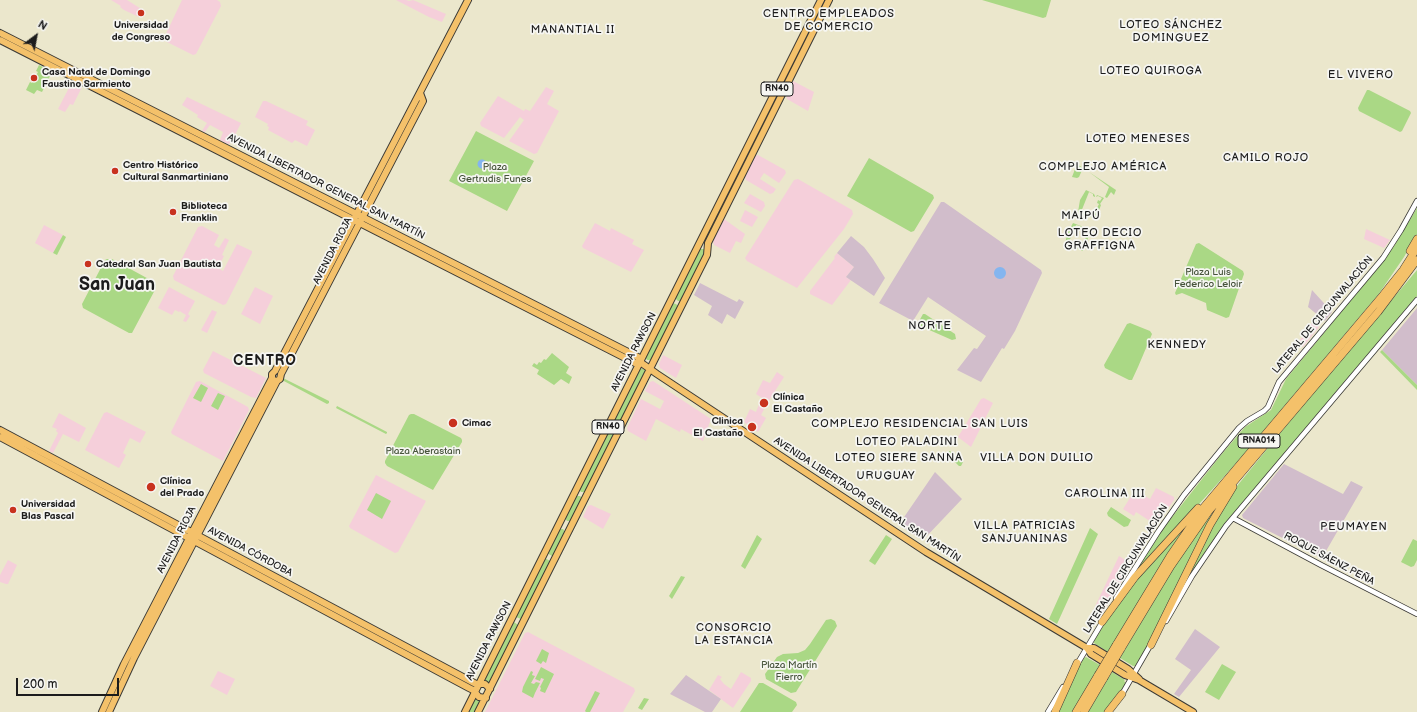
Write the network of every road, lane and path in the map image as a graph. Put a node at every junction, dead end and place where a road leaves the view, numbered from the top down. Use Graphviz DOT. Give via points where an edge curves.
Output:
graph roads {
  1 [pos="468,0"];
  2 [pos="821,0"];
  3 [pos="830,0"];
  4 [pos="0,33"];
  5 [pos="0,40"];
  6 [pos="1417,201"];
  7 [pos="358,218"];
  8 [pos="1417,239"];
  9 [pos="1417,248"];
  10 [pos="1417,260"];
  11 [pos="1417,265"];
  12 [pos="1383,295"];
  13 [pos="1391,295"];
  14 [pos="1417,300"];
  15 [pos="640,362"];
  16 [pos="650,369"];
  17 [pos="0,430"];
  18 [pos="0,437"];
  19 [pos="1260,449"];
  20 [pos="1227,478"];
  21 [pos="1233,518"];
  22 [pos="193,536"];
  23 [pos="1417,614"];
  24 [pos="1102,622"];
  25 [pos="1151,645"];
  26 [pos="1118,647"];
  27 [pos="1087,648"];
  28 [pos="130,652"];
  29 [pos="1078,663"];
  30 [pos="126,674"];
  31 [pos="1101,676"];
  32 [pos="1133,676"];
  33 [pos="480,683"];
  34 [pos="490,689"];
  35 [pos="475,693"];
  36 [pos="1122,694"];
  37 [pos="110,695"];
  38 [pos="486,698"];
  39 [pos="102,712"];
  40 [pos="106,712"];
  41 [pos="109,712"];
  42 [pos="465,712"];
  43 [pos="478,712"];
  44 [pos="1048,712"];
  45 [pos="1055,712"];
  46 [pos="1076,712"];
  47 [pos="1084,712"];
  48 [pos="1108,712"];
  49 [pos="1112,712"];
  50 [pos="1193,712"];
  1 -- 7 [label="main road, AVENIDA RIOJA"];
  2 -- 15 [label="main road, AVENIDA RAWSON / RN40"];
  3 -- 16 [label="main road, RN40" via="708,242 707,255"];
  4 -- 7 [label="main road, AVENIDA LIBERTADOR GENERAL SAN MARTÍN"];
  5 -- 7 [label="main road, AVENIDA LIBERTADOR GENERAL SAN MARTÍN"];
  6 -- 24 [label="street, LATERAL DE CIRCUNVALACIÓN" via="1383,258 1279,382 1268,407 1239,428 1184,495 1148,546"];
  7 -- 15 [label="main road, AVENIDA LIBERTADOR GENERAL SAN MARTÍN" via="638,357"];
  7 -- 22 [label="main road, AVENIDA RIOJA" via="278,373 280,378 274,379"];
  8 -- 12 [label="highway"];
  9 -- 12 [label="highway, RNA014"];
  10 -- 13 [label="highway, RNA014"];
  11 -- 13 [label="highway"];
  12 -- 20 [label="highway, RNA014"];
  13 -- 19 [label="highway, RNA014"];
  14 -- 21 [label="street"];
  15 -- 16 [label="main road, AVENIDA LIBERTADOR GENERAL SAN MARTÍN"];
  15 -- 33 [label="main road, AVENIDA RAWSON / RN40"];
  16 -- 27 [label="main road, AVENIDA LIBERTADOR GENERAL SAN MARTÍN" via="926,552"];
  16 -- 34 [label="main road, RN40"];
  17 -- 22 [label="main road, AVENIDA CÓRDOBA"];
  18 -- 22 [label="main road, AVENIDA CÓRDOBA"];
  19 -- 25 [label="highway" via="1214,518"];
  19 -- 26 [label="highway, RNA014" via="1184,545"];
  20 -- 24 [label="highway" via="1143,568"];
  20 -- 26 [label="highway, RNA014" via="1180,541"];
  21 -- 23 [label="street, ROQUE SÁENZ PEÑA"];
  21 -- 25 [label="street" via="1192,576"];
  22 -- 28 [label="main road, AVENIDA RIOJA"];
  22 -- 30 [label="main road, AVENIDA RIOJA"];
  22 -- 33 [label="main road, AVENIDA CÓRDOBA" via="476,684"];
  22 -- 35 [label="main road, AVENIDA CÓRDOBA"];
  24 -- 27 [label="street, LATERAL DE CIRCUNVALACIÓN"];
  25 -- 32 [label="street"];
  26 -- 31 [label="highway, RNA014, bridge"];
  27 -- 29 [label="street, LATERAL DE CIRCUNVALACIÓN"];
  27 -- 32 [label="main road, AVENIDA LIBERTADOR GENERAL SAN MARTÍN" via="1091,654"];
  28 -- 30 [label="main road" via="132,655"];
  28 -- 37 [label="main road, AVENIDA RIOJA"];
  29 -- 44 [label="street, LATERAL DE CIRCUNVALACIÓN"];
  29 -- 45 [label="highway"];
  30 -- 41 [label="main road, AVENIDA RIOJA"];
  31 -- 46 [label="highway, RNA014"];
  31 -- 47 [label="highway, RNA014"];
  32 -- 36 [label="street"];
  32 -- 50 [label="main road, AVENIDA LIBERTADOR GENERAL SAN MARTÍN"];
  33 -- 34 [label="main road, AVENIDA CÓRDOBA"];
  33 -- 35 [label="main road, AVENIDA RAWSON / RN40"];
  34 -- 38 [label="main road, RN40"];
  35 -- 38 [label="main road, AVENIDA CÓRDOBA"];
  35 -- 42 [label="main road, AVENIDA RAWSON / RN40"];
  36 -- 48 [label="highway"];
  36 -- 49 [label="street"];
  37 -- 39 [label="main road, AVENIDA RIOJA"];
  37 -- 40 [label="main road"];
  38 -- 43 [label="main road, RN40"];
}
